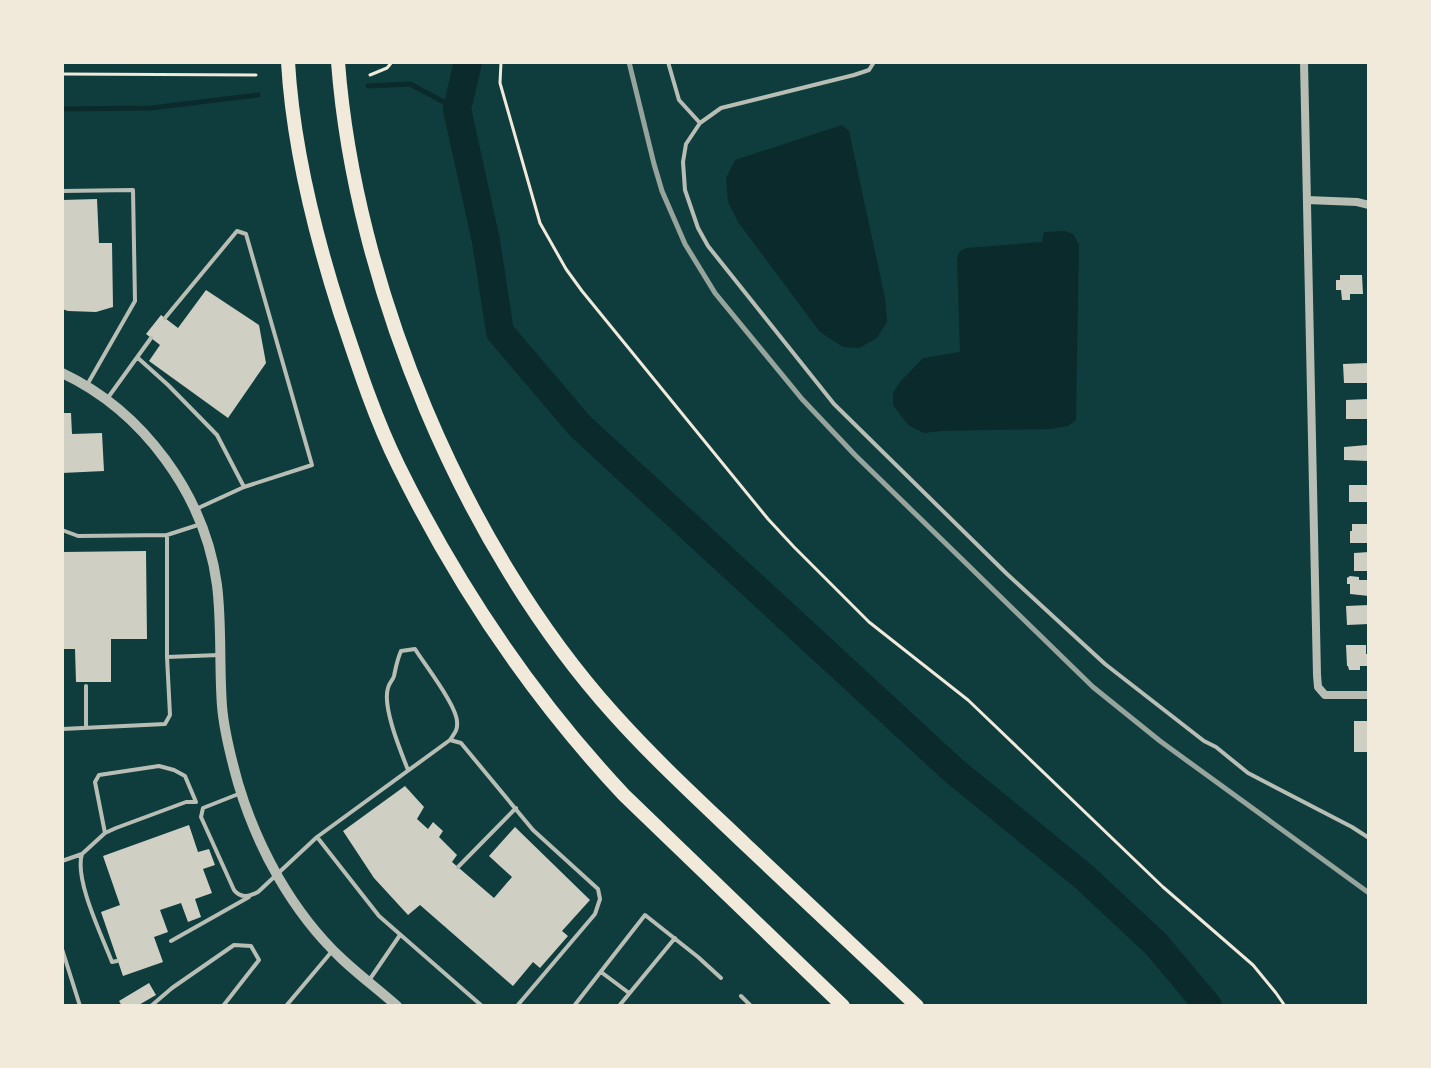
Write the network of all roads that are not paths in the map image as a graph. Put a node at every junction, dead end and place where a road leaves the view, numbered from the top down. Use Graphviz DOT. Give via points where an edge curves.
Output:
graph roads {
  1 [pos="288,62"];
  2 [pos="338,62"];
  3 [pos="668,62"];
  4 [pos="874,62"];
  5 [pos="1304,62"];
  6 [pos="700,123"];
  7 [pos="62,191"];
  8 [pos="1307,200"];
  9 [pos="1369,205"];
  10 [pos="165,318"];
  11 [pos="151,338"];
  12 [pos="138,358"];
  13 [pos="62,373"];
  14 [pos="86,387"];
  15 [pos="107,399"];
  16 [pos="244,487"];
  17 [pos="194,510"];
  18 [pos="201,524"];
  19 [pos="62,530"];
  20 [pos="167,535"];
  21 [pos="219,655"];
  22 [pos="167,657"];
  23 [pos="86,686"];
  24 [pos="1369,695"];
  25 [pos="86,728"];
  26 [pos="62,729"];
  27 [pos="450,740"];
  28 [pos="408,770"];
  29 [pos="241,793"];
  30 [pos="196,802"];
  31 [pos="203,808"];
  32 [pos="516,808"];
  33 [pos="105,833"];
  34 [pos="317,837"];
  35 [pos="1369,838"];
  36 [pos="82,854"];
  37 [pos="62,861"];
  38 [pos="458,867"];
  39 [pos="277,873"];
  40 [pos="251,896"];
  41 [pos="400,935"];
  42 [pos="675,938"];
  43 [pos="171,941"];
  44 [pos="62,949"];
  45 [pos="333,950"];
  46 [pos="114,961"];
  47 [pos="601,972"];
  48 [pos="721,978"];
  49 [pos="368,981"];
  50 [pos="629,993"];
  51 [pos="741,996"];
  52 [pos="391,1004"];
  53 [pos="80,1006"];
  54 [pos="151,1006"];
  55 [pos="223,1006"];
  56 [pos="286,1006"];
  57 [pos="482,1006"];
  58 [pos="517,1006"];
  59 [pos="574,1006"];
  60 [pos="619,1006"];
  61 [pos="751,1006"];
  62 [pos="843,1006"];
  63 [pos="917,1006"];
  1 -- 62 [label="highway" via="291,107 327,271 377,418 440,545 534,689 598,768"];
  2 -- 63 [label="highway" via="357,196 398,334 458,481 502,560 571,662 630,732"];
  3 -- 6 [label="lane" via="679,100"];
  4 -- 6 [label="lane" via="854,75 721,108"];
  5 -- 8 [label="street"];
  6 -- 35 [label="lane" via="686,144 683,162 685,190 698,228 834,404 1105,664 1248,773"];
  7 -- 14 [label="lane" via="133,190 135,301"];
  8 -- 9 [label="street"];
  8 -- 24 [label="street" via="1318,687 1325,695"];
  10 -- 16 [label="lane" via="237,231 246,234 312,465"];
  11 -- 12 [label="lane"];
  12 -- 15 [label="lane"];
  12 -- 16 [label="lane" via="217,435"];
  13 -- 14 [label="street"];
  14 -- 15 [label="street"];
  15 -- 17 [label="street" via="161,454"];
  16 -- 17 [label="lane"];
  17 -- 18 [label="street"];
  18 -- 20 [label="lane"];
  18 -- 21 [label="street" via="217,585"];
  19 -- 20 [label="lane" via="78,536"];
  20 -- 22 [label="lane"];
  21 -- 22 [label="lane"];
  21 -- 29 [label="street" via="222,710"];
  22 -- 25 [label="lane" via="170,715 165,724"];
  23 -- 25 [label="lane"];
  25 -- 26 [label="lane"];
  27 -- 28 [label="lane"];
  27 -- 28 [label="lane" via="458,718 415,649 401,651 388,703"];
  27 -- 32 [label="lane" via="461,743"];
  28 -- 34 [label="lane"];
  29 -- 31 [label="lane"];
  29 -- 39 [label="street"];
  30 -- 31 [label="lane"];
  30 -- 33 [label="lane"];
  30 -- 33 [label="lane" via="185,776 174,770 159,766 99,775 95,782"];
  31 -- 40 [label="lane" via="201,817 234,890"];
  32 -- 38 [label="lane"];
  32 -- 58 [label="lane" via="598,889 600,899 595,914"];
  33 -- 36 [label="lane"];
  34 -- 39 [label="lane"];
  34 -- 41 [label="lane"];
  36 -- 37 [label="lane"];
  36 -- 46 [label="lane" via="82,882"];
  39 -- 40 [label="lane"];
  39 -- 45 [label="street"];
  40 -- 43 [label="lane"];
  41 -- 49 [label="lane"];
  41 -- 57 [label="lane"];
  42 -- 47 [label="lane" via="645,915"];
  42 -- 48 [label="lane"];
  42 -- 50 [label="lane"];
  44 -- 53 [label="lane"];
  45 -- 49 [label="street"];
  45 -- 56 [label="lane"];
  47 -- 50 [label="lane"];
  47 -- 59 [label="lane"];
  49 -- 52 [label="street"];
  50 -- 60 [label="lane"];
  51 -- 61 [label="lane"];
  54 -- 55 [label="lane" via="234,945 251,946 259,960"];
}
